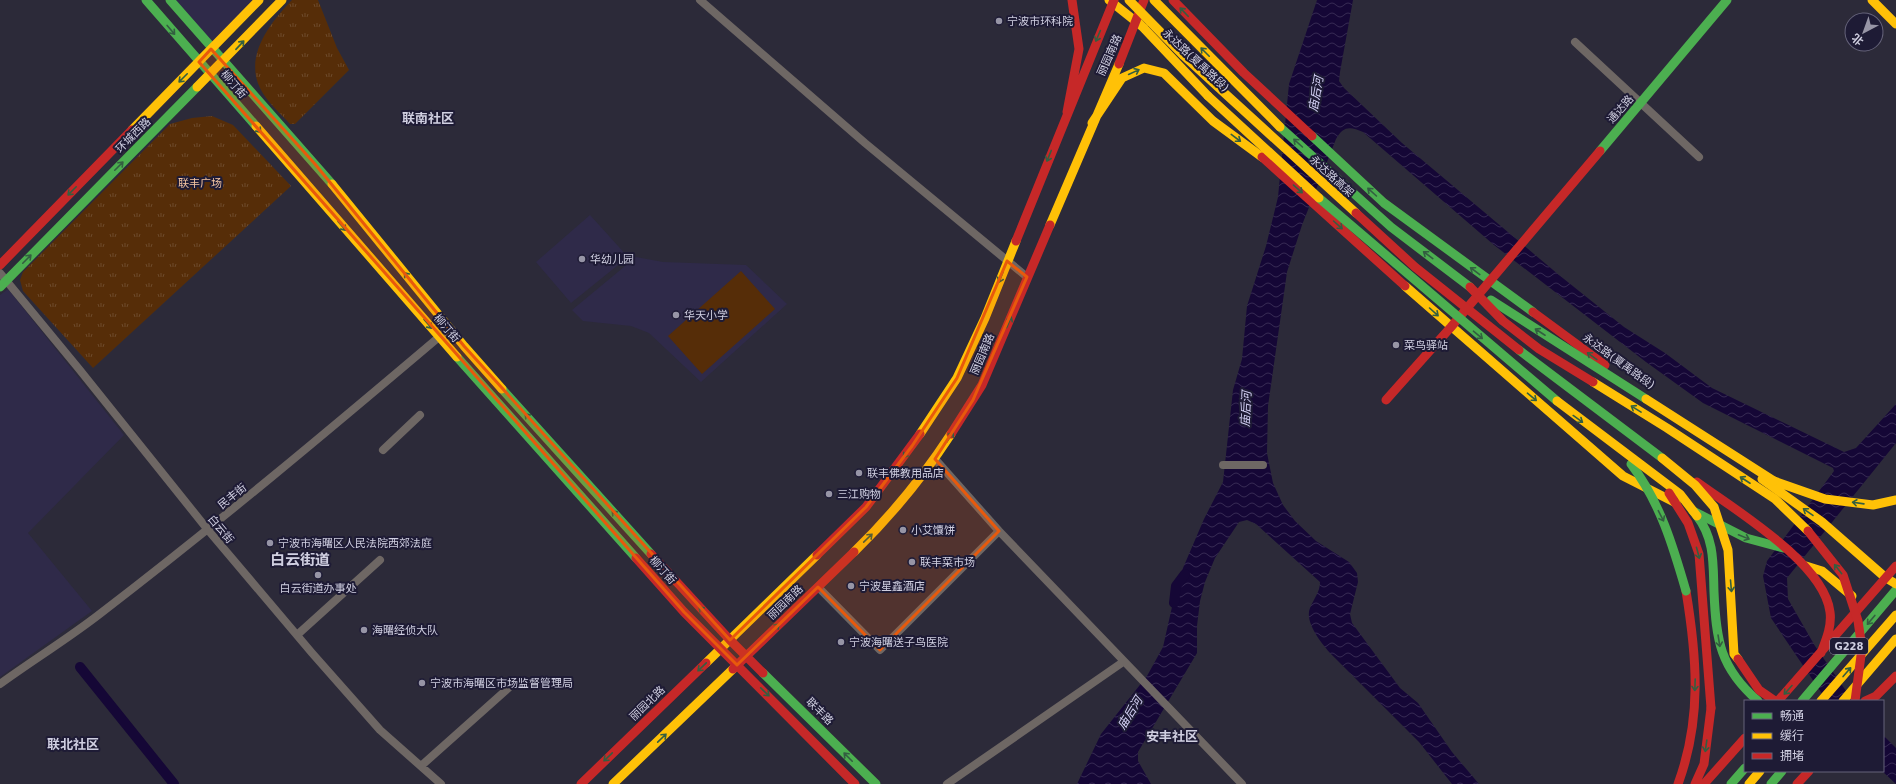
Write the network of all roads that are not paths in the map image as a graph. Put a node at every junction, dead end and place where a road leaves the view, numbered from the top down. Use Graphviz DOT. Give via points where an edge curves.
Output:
graph roads {
  1 [pos="146,0"];
  2 [pos="170,0"];
  3 [pos="259,0"];
  4 [pos="282,0"];
  5 [pos="700,0"];
  6 [pos="1072,0"];
  7 [pos="1129,0"];
  8 [pos="1144,0"];
  9 [pos="1154,0"];
  10 [pos="1173,0"];
  11 [pos="1727,0"];
  12 [pos="1872,0"];
  13 [pos="1112,1"];
  14 [pos="1137,21"];
  15 [pos="1896,24"];
  16 [pos="1575,42"];
  17 [pos="211,49"];
  18 [pos="199,62"];
  19 [pos="223,62"];
  20 [pos="210,74"];
  21 [pos="1640,104"];
  22 [pos="1066,112"];
  23 [pos="1092,123"];
  24 [pos="1699,157"];
  25 [pos="1007,262"];
  26 [pos="0,264"];
  27 [pos="1027,277"];
  28 [pos="2,280"];
  29 [pos="1489,282"];
  30 [pos="1470,287"];
  31 [pos="1464,312"];
  32 [pos="1451,327"];
  33 [pos="452,330"];
  34 [pos="439,337"];
  35 [pos="1529,358"];
  36 [pos="1386,400"];
  37 [pos="420,415"];
  38 [pos="383,450"];
  39 [pos="936,459"];
  40 [pos="1223,465"];
  41 [pos="1263,465"];
  42 [pos="1662,481"];
  43 [pos="1896,500"];
  44 [pos="208,530"];
  45 [pos="999,531"];
  46 [pos="1783,548"];
  47 [pos="380,560"];
  48 [pos="1805,565"];
  49 [pos="1896,566"];
  50 [pos="1886,578"];
  51 [pos="1896,584"];
  52 [pos="818,587"];
  53 [pos="1896,590"];
  54 [pos="1862,605"];
  55 [pos="1896,615"];
  56 [pos="297,635"];
  57 [pos="1896,639"];
  58 [pos="730,640"];
  59 [pos="720,650"];
  60 [pos="1820,653"];
  61 [pos="746,655"];
  62 [pos="1121,660"];
  63 [pos="737,665"];
  64 [pos="1896,676"];
  65 [pos="514,683"];
  66 [pos="0,684"];
  67 [pos="1757,700"];
  68 [pos="1774,700"];
  69 [pos="1779,700"];
  70 [pos="1803,700"];
  71 [pos="1822,700"];
  72 [pos="1843,700"];
  73 [pos="1855,700"];
  74 [pos="1867,700"];
  75 [pos="1744,739"];
  76 [pos="421,766"];
  77 [pos="1744,769"];
  78 [pos="1759,772"];
  79 [pos="1781,772"];
  80 [pos="1808,772"];
  81 [pos="441,784"];
  82 [pos="581,784"];
  83 [pos="613,784"];
  84 [pos="855,784"];
  85 [pos="876,784"];
  86 [pos="947,784"];
  87 [pos="1242,784"];
  88 [pos="1678,784"];
  89 [pos="1695,784"];
  90 [pos="1704,784"];
  91 [pos="1731,784"];
  92 [pos="1749,784"];
  93 [pos="1771,784"];
  94 [pos="1797,784"];
  1 -- 18 [label="main road, 柳汀街, one-way"];
  2 -- 17 [label="main road, 柳汀街"];
  3 -- 17 [label="main road, 环城西路"];
  19 -- 4 [label="main road, 环城西路, one-way"];
  5 -- 25 [label="street"];
  6 -- 22 [label="main road" via="1079,49"];
  7 -- 35 [label="main road, 永达路高架, bridge" via="1195,66 1415,267"];
  8 -- 14 [label="main road, 丽园南路"];
  30 -- 9 [label="main road, 永达路高架, one-way" via="1390,227 1277,124"];
  29 -- 10 [label="main road, 永达路(夏禹路段), one-way" via="1384,203 1244,73"];
  11 -- 21 [label="main road, 通达路"];
  12 -- 15 [label="main road"];
  13 -- 14 [label="main road, 永达路(夏禹路段)"];
  13 -- 22 [label="main road, 丽园南路, one-way"];
  14 -- 23 [label="main road, 丽园南路"];
  14 -- 31 [label="main road, 永达路(夏禹路段)" via="1345,214"];
  14 -- 42 [label="main road, one-way, bridge" via="1208,96 1325,203 1569,412"];
  16 -- 21 [label="street"];
  17 -- 18 [label="main road, 环城西路"];
  17 -- 19 [label="main road, 柳汀街"];
  18 -- 20 [label="main road, 柳汀街"];
  18 -- 26 [label="main road, 环城西路, one-way"];
  19 -- 20 [label="main road, 环城西路"];
  33 -- 19 [label="main road, 柳汀街, one-way" via="314,164"];
  28 -- 20 [label="main road, 环城西路, one-way"];
  20 -- 34 [label="main road, 柳汀街, one-way"];
  21 -- 24 [label="street"];
  21 -- 29 [label="main road, 通达路"];
  22 -- 25 [label="main road, 丽园南路, one-way"];
  23 -- 27 [label="main road, 丽园南路"];
  23 -- 32 [label="main road, one-way" via="1122,78 1144,68 1164,73 1213,121 1266,160"];
  25 -- 27 [label="street"];
  25 -- 58 [label="main road, 丽园南路, one-way" via="957,378 912,446 866,507"];
  39 -- 27 [label="main road, 丽园南路, one-way" via="982,385"];
  28 -- 44 [label="street, 白云街" via="83,374"];
  29 -- 31 [label="main road, 通达路"];
  50 -- 29 [label="main road, 永达路(夏禹路段), one-way" via="1822,522"];
  43 -- 30 [label="main road, one-way, bridge" via="1873,505 1825,499 1774,481"];
  73 -- 30 [label="main road, one-way, bridge" via="1862,648 1858,621 1843,575 1813,536 1775,499 1539,349 1503,321"];
  31 -- 32 [label="main road, 通达路"];
  31 -- 46 [label="main road" via="1777,540"];
  32 -- 36 [label="main road, 通达路"];
  32 -- 46 [label="main road, one-way" via="1623,476 1746,538"];
  33 -- 34 [label="street, 民丰街"];
  58 -- 33 [label="main road, 柳汀街, one-way"];
  34 -- 44 [label="street, 民丰街"];
  34 -- 59 [label="main road, 柳汀街"];
  35 -- 68 [label="main road, one-way, bridge" via="1656,453 1695,485 1714,507 1728,550 1734,654 1759,690"];
  35 -- 88 [label="main road, one-way, bridge" via="1615,445 1640,475 1665,523 1686,591 1696,664 1694,714 1687,764"];
  37 -- 38 [label="street"];
  39 -- 45 [label="street"];
  52 -- 39 [label="main road, 丽园南路, one-way" via="880,527"];
  40 -- 41 [label="street"];
  42 -- 67 [label="main road, one-way, bridge" via="1680,494 1701,521 1710,540 1719,644 1728,667 1742,687"];
  42 -- 89 [label="main road, one-way, bridge" via="1688,523 1699,554 1711,708 1704,764"];
  44 -- 56 [label="street, 白云街"];
  44 -- 66 [label="street, 民丰街" via="100,614"];
  45 -- 52 [label="street" via="880,650"];
  45 -- 62 [label="street"];
  46 -- 48 [label="main road"];
  47 -- 56 [label="street"];
  48 -- 54 [label="main road" via="1822,571"];
  48 -- 60 [label="main road" via="1829,599 1832,611 1827,638"];
  49 -- 50 [label="main road"];
  50 -- 51 [label="main road, 永达路(夏禹路段)"];
  50 -- 54 [label="main road"];
  61 -- 52 [label="main road, 丽园南路, one-way"];
  53 -- 70 [label="main road, G228, one-way"];
  54 -- 60 [label="main road"];
  71 -- 55 [label="main road, G228, one-way, bridge"];
  56 -- 76 [label="street, 白云街" via="380,730"];
  57 -- 72 [label="main road"];
  58 -- 59 [label="main road, 丽园北路"];
  58 -- 61 [label="main road, 柳汀街"];
  59 -- 63 [label="main road, 柳汀街"];
  59 -- 82 [label="main road, 丽园北路, one-way"];
  60 -- 69 [label="main road, one-way"];
  61 -- 63 [label="main road"];
  85 -- 61 [label="main road, 联丰路, one-way"];
  62 -- 86 [label="street"];
  62 -- 87 [label="street"];
  83 -- 63 [label="main road, one-way"];
  63 -- 84 [label="main road, one-way"];
  64 -- 74 [label="main road" via="1876,696"];
  65 -- 76 [label="street"];
  75 -- 90 [label="main road"];
  76 -- 81 [label="street, 白云街"];
  77 -- 91 [label="main road"];
  78 -- 92 [label="main road"];
  79 -- 93 [label="main road"];
  80 -- 94 [label="main road"];
}
